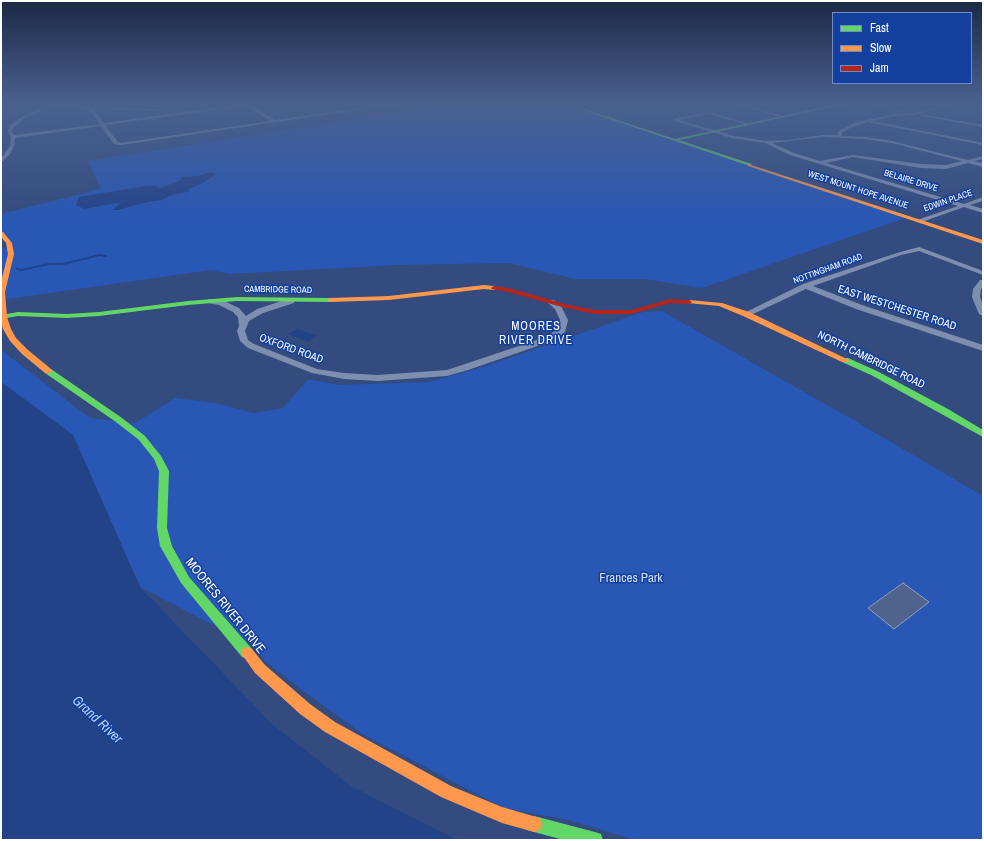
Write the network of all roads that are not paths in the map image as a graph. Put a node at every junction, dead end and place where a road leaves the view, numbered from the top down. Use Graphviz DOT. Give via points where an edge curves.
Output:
graph roads {
  1 [pos="12,143"];
  2 [pos="684,143"];
  3 [pos="769,143"];
  4 [pos="897,143"];
  5 [pos="983,157"];
  6 [pos="1,161"];
  7 [pos="969,161"];
  8 [pos="820,162"];
  9 [pos="983,165"];
  10 [pos="983,199"];
  11 [pos="965,206"];
  12 [pos="983,211"];
  13 [pos="919,221"];
  14 [pos="1,233"];
  15 [pos="983,242"];
  16 [pos="983,273"];
  17 [pos="983,282"];
  18 [pos="806,286"];
  19 [pos="291,300"];
  20 [pos="211,301"];
  21 [pos="551,302"];
  22 [pos="746,314"];
  23 [pos="983,314"];
  24 [pos="3,317"];
  25 [pos="242,325"];
  26 [pos="983,348"];
  27 [pos="983,434"];
  28 [pos="595,840"];
  1 -- 6 [label="street" via="11,149"];
  2 -- 13 [label="street, WEST MOUNT HOPE AVENUE"];
  3 -- 8 [label="street, BELAIRE DRIVE" via="792,154"];
  4 -- 7 [label="street"];
  5 -- 7 [label="street"];
  7 -- 8 [label="street" via="955,166 938,167 941,172 936,173 924,170 921,166 868,157 853,156"];
  7 -- 9 [label="street"];
  8 -- 11 [label="street, BELAIRE DRIVE"];
  10 -- 11 [label="street, EDWIN PLACE"];
  11 -- 12 [label="street, BELAIRE DRIVE"];
  11 -- 13 [label="street, EDWIN PLACE"];
  13 -- 15 [label="street, WEST MOUNT HOPE AVENUE"];
  14 -- 24 [label="street, MOORES RIVER DRIVE" via="9,242 11,254 2,292"];
  16 -- 18 [label="street, NOTTINGHAM ROAD" via="919,249"];
  17 -- 23 [label="street" via="977,289 976,297"];
  18 -- 22 [label="street, NOTTINGHAM ROAD"];
  18 -- 26 [label="street, EAST WESTCHESTER ROAD" via="859,307"];
  19 -- 20 [label="street, CAMBRIDGE ROAD"];
  19 -- 21 [label="street, CAMBRIDGE ROAD" via="389,298 484,287 509,290"];
  19 -- 25 [label="street" via="260,311 245,320"];
  20 -- 24 [label="street, CAMBRIDGE ROAD" via="99,314 18,314"];
  20 -- 25 [label="street, OXFORD ROAD" via="236,310 242,316"];
  21 -- 22 [label="street, CAMBRIDGE ROAD" via="579,309 613,313 631,312 670,301 698,301 720,304"];
  21 -- 25 [label="street, OXFORD ROAD" via="558,308 564,320 562,330 549,339 446,373 397,378 344,376 314,371 251,346 242,337"];
  22 -- 27 [label="street, NORTH CAMBRIDGE ROAD" via="874,373"];
  24 -- 28 [label="street, MOORES RIVER DRIVE" via="13,339 25,352 142,438 158,458 164,471 162,528 172,559 185,580 254,663 288,694 330,726 446,792 502,815"];
}
